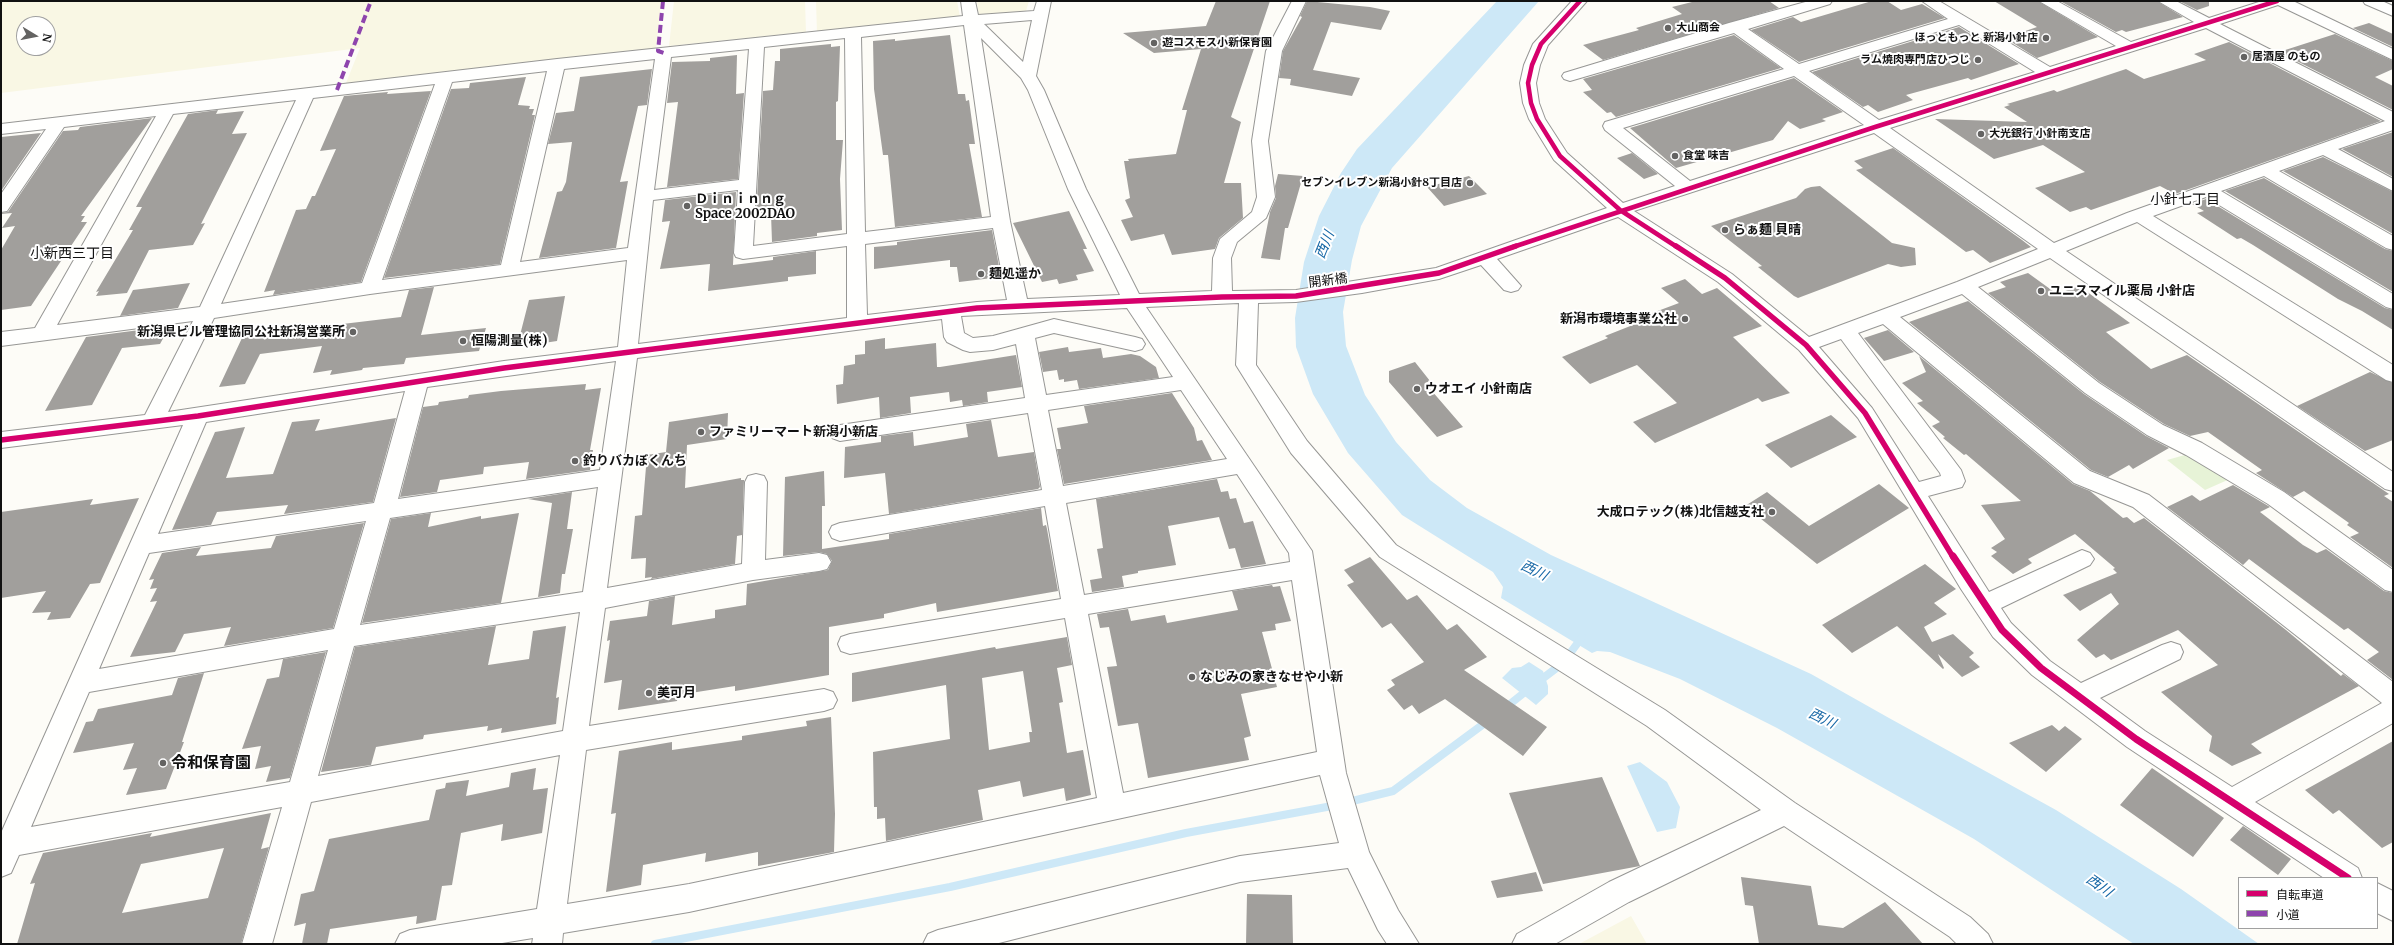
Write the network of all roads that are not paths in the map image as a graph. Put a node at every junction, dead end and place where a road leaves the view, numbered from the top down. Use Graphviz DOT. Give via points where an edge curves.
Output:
graph roads {
  1 [pos="968,1"];
  2 [pos="1299,1"];
  3 [pos="1580,1"];
  4 [pos="1825,1"];
  5 [pos="1929,1"];
  6 [pos="2046,1"];
  7 [pos="2165,1"];
  8 [pos="2275,1"];
  9 [pos="2281,1"];
  10 [pos="2370,1"];
  11 [pos="1042,8"];
  12 [pos="2393,12"];
  13 [pos="972,20"];
  14 [pos="1961,20"];
  15 [pos="2205,22"];
  16 [pos="1734,26"];
  17 [pos="853,33"];
  18 [pos="757,43"];
  19 [pos="2127,46"];
  20 [pos="664,53"];
  21 [pos="2393,56"];
  22 [pos="557,64"];
  23 [pos="1797,69"];
  24 [pos="2047,72"];
  25 [pos="1028,76"];
  26 [pos="1570,76"];
  27 [pos="445,78"];
  28 [pos="307,94"];
  29 [pos="167,111"];
  30 [pos="2393,119"];
  31 [pos="58,124"];
  32 [pos="2393,124"];
  33 [pos="1876,127"];
  34 [pos="1,129"];
  35 [pos="2324,150"];
  36 [pos="2266,170"];
  37 [pos="748,184"];
  38 [pos="2393,186"];
  39 [pos="1688,188"];
  40 [pos="2208,191"];
  41 [pos="644,196"];
  42 [pos="1,207"];
  43 [pos="1620,210"];
  44 [pos="2140,215"];
  45 [pos="1001,221"];
  46 [pos="856,240"];
  47 [pos="2393,244"];
  48 [pos="2052,250"];
  49 [pos="637,253"];
  50 [pos="1484,257"];
  51 [pos="509,270"];
  52 [pos="1511,286"];
  53 [pos="1964,286"];
  54 [pos="370,288"];
  55 [pos="1249,296"];
  56 [pos="1222,297"];
  57 [pos="1132,300"];
  58 [pos="2393,303"];
  59 [pos="1018,305"];
  60 [pos="952,311"];
  61 [pos="207,314"];
  62 [pos="1886,315"];
  63 [pos="857,324"];
  64 [pos="1845,330"];
  65 [pos="42,334"];
  66 [pos="1024,335"];
  67 [pos="1,339"];
  68 [pos="1135,344"];
  69 [pos="1806,345"];
  70 [pos="627,354"];
  71 [pos="2393,375"];
  72 [pos="418,382"];
  73 [pos="1186,382"];
  74 [pos="1037,404"];
  75 [pos="198,416"];
  76 [pos="153,420"];
  77 [pos="840,433"];
  78 [pos="1,440"];
  79 [pos="1242,465"];
  80 [pos="611,477"];
  81 [pos="756,482"];
  82 [pos="2393,483"];
  83 [pos="1913,492"];
  84 [pos="1054,495"];
  85 [pos="383,509"];
  86 [pos="840,532"];
  87 [pos="142,545"];
  88 [pos="2082,559"];
  89 [pos="819,562"];
  90 [pos="1303,569"];
  91 [pos="753,571"];
  92 [pos="2393,583"];
  93 [pos="594,600"];
  94 [pos="1985,605"];
  95 [pos="1075,607"];
  96 [pos="345,637"];
  97 [pos="850,644"];
  98 [pos="2171,652"];
  99 [pos="81,683"];
  100 [pos="2079,696"];
  101 [pos="2393,697"];
  102 [pos="824,700"];
  103 [pos="2393,710"];
  104 [pos="576,740"];
  105 [pos="1332,767"];
  106 [pos="300,792"];
  107 [pos="2232,802"];
  108 [pos="1112,807"];
  109 [pos="1785,812"];
  110 [pos="1353,848"];
  111 [pos="5,854"];
  112 [pos="2346,877"];
  113 [pos="2378,898"];
  114 [pos="2393,907"];
  115 [pos="549,933"];
  116 [pos="257,944"];
  117 [pos="410,944"];
  118 [pos="938,944"];
  119 [pos="1404,944"];
  120 [pos="1527,944"];
  121 [pos="1978,944"];
  1 -- 13 [label="street"];
  2 -- 56 [label="street" via="1274,51 1260,141 1266,198 1260,214 1229,239 1222,258"];
  3 -- 43 [label="street" via="1541,44 1528,83 1531,103 1544,132 1560,156"];
  4 -- 16 [label="street"];
  5 -- 14 [label="street"];
  6 -- 19 [label="street"];
  7 -- 15 [label="street"];
  8 -- 15 [label="street, 開新橋"];
  9 -- 21 [label="street"];
  10 -- 12 [label="street"];
  11 -- 13 [label="street"];
  11 -- 25 [label="street"];
  13 -- 17 [label="street"];
  13 -- 25 [label="street"];
  13 -- 45 [label="street"];
  14 -- 23 [label="street"];
  14 -- 24 [label="street"];
  15 -- 19 [label="street, 開新橋"];
  15 -- 30 [label="street"];
  16 -- 23 [label="street"];
  16 -- 26 [label="street"];
  17 -- 18 [label="street"];
  17 -- 46 [label="street"];
  18 -- 20 [label="street"];
  18 -- 37 [label="street"];
  19 -- 24 [label="street, 開新橋"];
  20 -- 22 [label="street"];
  20 -- 41 [label="street"];
  22 -- 27 [label="street"];
  22 -- 51 [label="street"];
  23 -- 33 [label="street"];
  23 -- 39 [label="street" via="1611,126"];
  24 -- 33 [label="street, 開新橋"];
  25 -- 57 [label="street" via="1077,189"];
  27 -- 28 [label="street"];
  27 -- 54 [label="street"];
  28 -- 29 [label="street"];
  28 -- 61 [label="street"];
  29 -- 31 [label="street"];
  29 -- 65 [label="street"];
  31 -- 34 [label="street"];
  31 -- 42 [label="street"];
  32 -- 35 [label="street"];
  33 -- 39 [label="street, 開新橋"];
  33 -- 48 [label="street"];
  35 -- 36 [label="street"];
  35 -- 38 [label="street"];
  36 -- 40 [label="street"];
  36 -- 47 [label="street"];
  37 -- 41 [label="street"];
  37 -- 46 [label="street" via="743,253"];
  39 -- 43 [label="street, 開新橋"];
  40 -- 44 [label="street"];
  40 -- 58 [label="street"];
  41 -- 49 [label="street"];
  43 -- 50 [label="street, 開新橋"];
  43 -- 69 [label="street" via="1725,278"];
  44 -- 48 [label="street"];
  44 -- 71 [label="street"];
  45 -- 46 [label="street"];
  45 -- 59 [label="street"];
  46 -- 63 [label="street"];
  48 -- 53 [label="street"];
  48 -- 82 [label="street"];
  49 -- 51 [label="street"];
  49 -- 70 [label="street"];
  50 -- 52 [label="street"];
  50 -- 55 [label="street, 開新橋" via="1439,273 1362,287 1296,296"];
  51 -- 54 [label="street"];
  53 -- 62 [label="street"];
  53 -- 92 [label="street" via="2092,388 2155,430 2194,449 2276,498"];
  54 -- 61 [label="street"];
  55 -- 56 [label="street, 開新橋"];
  55 -- 109 [label="street" via="1246,365 1299,447 1388,551 1656,718"];
  56 -- 57 [label="street, 開新橋"];
  57 -- 59 [label="street, 開新橋"];
  57 -- 73 [label="street"];
  59 -- 60 [label="street, 開新橋"];
  60 -- 63 [label="street, 開新橋"];
  60 -- 66 [label="street" via="954,337 970,345 993,343"];
  61 -- 65 [label="street"];
  61 -- 76 [label="street"];
  62 -- 64 [label="street"];
  62 -- 101 [label="street" via="2082,477 2141,501"];
  63 -- 70 [label="street, 開新橋"];
  64 -- 69 [label="street"];
  64 -- 83 [label="street" via="1950,470 1954,481"];
  65 -- 67 [label="street"];
  66 -- 68 [label="street" via="1054,326"];
  66 -- 74 [label="street"];
  69 -- 83 [label="street" via="1865,413"];
  70 -- 72 [label="street, 開新橋" via="504,368"];
  70 -- 80 [label="street"];
  72 -- 75 [label="street, 開新橋"];
  72 -- 85 [label="street"];
  73 -- 74 [label="street"];
  73 -- 79 [label="street"];
  74 -- 77 [label="street"];
  74 -- 84 [label="street"];
  75 -- 76 [label="street, 開新橋"];
  75 -- 87 [label="street"];
  76 -- 78 [label="street, 開新橋"];
  79 -- 84 [label="street"];
  79 -- 90 [label="street" via="1300,551"];
  80 -- 85 [label="street"];
  80 -- 93 [label="street"];
  81 -- 91 [label="street"];
  83 -- 94 [label="street"];
  84 -- 86 [label="street"];
  84 -- 95 [label="street"];
  85 -- 87 [label="street"];
  85 -- 96 [label="street"];
  87 -- 99 [label="street"];
  88 -- 94 [label="street"];
  89 -- 91 [label="street"];
  90 -- 95 [label="street"];
  90 -- 105 [label="street"];
  91 -- 93 [label="street"];
  93 -- 96 [label="street"];
  93 -- 104 [label="street"];
  94 -- 100 [label="street" via="2002,630 2042,668"];
  95 -- 97 [label="street"];
  95 -- 108 [label="street"];
  96 -- 99 [label="street"];
  96 -- 106 [label="street"];
  98 -- 100 [label="street"];
  99 -- 111 [label="street"];
  100 -- 107 [label="street" via="2136,739"];
  102 -- 104 [label="street"];
  103 -- 107 [label="street"];
  104 -- 106 [label="street"];
  104 -- 115 [label="street"];
  105 -- 108 [label="street"];
  105 -- 110 [label="street"];
  106 -- 111 [label="street"];
  106 -- 116 [label="street"];
  107 -- 112 [label="street"];
  108 -- 115 [label="street" via="688,898"];
  109 -- 120 [label="street" via="1619,892"];
  109 -- 121 [label="street" via="1960,927"];
  110 -- 118 [label="street" via="1240,869"];
  110 -- 119 [label="street" via="1388,920"];
  113 -- 114 [label="street"];
  115 -- 117 [label="street"];
}
